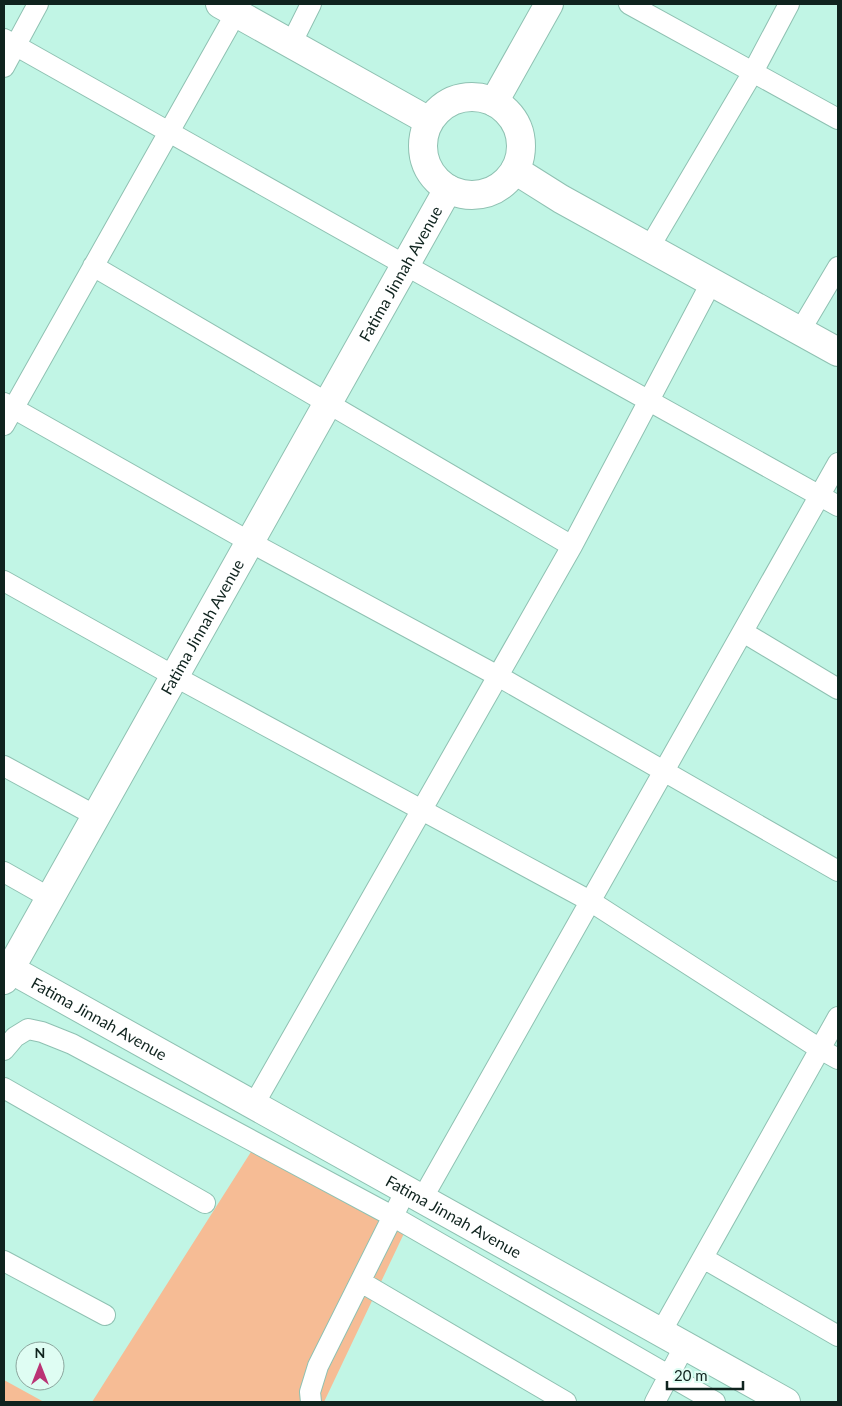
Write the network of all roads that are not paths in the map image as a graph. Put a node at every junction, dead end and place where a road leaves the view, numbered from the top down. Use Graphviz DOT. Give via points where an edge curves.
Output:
graph roads {
  1 [pos="38,4"];
  2 [pos="311,4"];
  3 [pos="549,4"];
  4 [pos="629,4"];
  5 [pos="789,4"];
  6 [pos="228,8"];
  7 [pos="10,42"];
  8 [pos="291,44"];
  9 [pos="4,67"];
  10 [pos="753,72"];
  11 [pos="494,102"];
  12 [pos="838,120"];
  13 [pos="429,121"];
  14 [pos="168,131"];
  15 [pos="515,170"];
  16 [pos="448,189"];
  17 [pos="649,248"];
  18 [pos="405,265"];
  19 [pos="93,266"];
  20 [pos="838,267"];
  21 [pos="711,282"];
  22 [pos="800,331"];
  23 [pos="838,352"];
  24 [pos="649,400"];
  25 [pos="327,404"];
  26 [pos="7,412"];
  27 [pos="838,463"];
  28 [pos="820,496"];
  29 [pos="838,506"];
  30 [pos="250,542"];
  31 [pos="572,546"];
  32 [pos="4,581"];
  33 [pos="743,632"];
  34 [pos="174,676"];
  35 [pos="498,676"];
  36 [pos="838,689"];
  37 [pos="4,766"];
  38 [pos="664,772"];
  39 [pos="422,810"];
  40 [pos="96,816"];
  41 [pos="838,871"];
  42 [pos="4,872"];
  43 [pos="50,898"];
  44 [pos="590,901"];
  45 [pos="7,975"];
  46 [pos="838,1017"];
  47 [pos="820,1049"];
  48 [pos="4,1050"];
  49 [pos="838,1059"];
  50 [pos="4,1088"];
  51 [pos="253,1106"];
  52 [pos="414,1195"];
  53 [pos="205,1203"];
  54 [pos="394,1217"];
  55 [pos="703,1258"];
  56 [pos="4,1261"];
  57 [pos="361,1282"];
  58 [pos="105,1315"];
  59 [pos="662,1332"];
  60 [pos="838,1336"];
  61 [pos="685,1345"];
  62 [pos="669,1375"];
  63 [pos="311,1402"];
  64 [pos="566,1402"];
  65 [pos="655,1402"];
  66 [pos="715,1402"];
  67 [pos="786,1402"];
  1 -- 7 [label="street"];
  2 -- 8 [label="street"];
  3 -- 11 [label="main road"];
  4 -- 10 [label="street"];
  5 -- 10 [label="street"];
  6 -- 8 [label="main road"];
  6 -- 14 [label="street"];
  7 -- 9 [label="street"];
  7 -- 14 [label="street"];
  8 -- 13 [label="main road"];
  10 -- 12 [label="street"];
  10 -- 17 [label="street"];
  11 -- 13 [label="main road" via="470,96 446,104"];
  11 -- 15 [label="main road" via="505,109 519,131 521,151"];
  13 -- 16 [label="main road" via="422,151 426,166"];
  14 -- 18 [label="street"];
  14 -- 19 [label="street"];
  15 -- 16 [label="main road" via="493,191 478,195"];
  15 -- 17 [label="main road"];
  16 -- 18 [label="main road, Fatima Jinnah Avenue"];
  17 -- 21 [label="main road"];
  18 -- 24 [label="street"];
  18 -- 25 [label="main road, Fatima Jinnah Avenue"];
  19 -- 25 [label="street"];
  19 -- 26 [label="street"];
  20 -- 22 [label="street"];
  21 -- 22 [label="main road"];
  21 -- 24 [label="street"];
  22 -- 23 [label="main road"];
  24 -- 28 [label="street"];
  24 -- 31 [label="street"];
  25 -- 30 [label="main road, Fatima Jinnah Avenue"];
  25 -- 31 [label="street"];
  26 -- 30 [label="street"];
  27 -- 28 [label="street"];
  28 -- 29 [label="street"];
  28 -- 33 [label="street"];
  30 -- 34 [label="main road, Fatima Jinnah Avenue"];
  30 -- 35 [label="street"];
  31 -- 35 [label="street"];
  32 -- 34 [label="street"];
  33 -- 36 [label="street"];
  33 -- 38 [label="street"];
  34 -- 39 [label="street"];
  34 -- 40 [label="main road, Fatima Jinnah Avenue"];
  35 -- 38 [label="street"];
  35 -- 39 [label="street"];
  37 -- 40 [label="street"];
  38 -- 41 [label="street"];
  38 -- 44 [label="street"];
  39 -- 44 [label="street"];
  39 -- 51 [label="street"];
  40 -- 43 [label="main road, Fatima Jinnah Avenue"];
  42 -- 43 [label="street"];
  43 -- 45 [label="main road, Fatima Jinnah Avenue"];
  44 -- 47 [label="street"];
  44 -- 52 [label="street"];
  45 -- 51 [label="main road, Fatima Jinnah Avenue"];
  46 -- 47 [label="street"];
  47 -- 49 [label="street"];
  47 -- 55 [label="street"];
  48 -- 54 [label="street" via="15,1037 28,1029 72,1044"];
  50 -- 53 [label="street"];
  51 -- 52 [label="main road, Fatima Jinnah Avenue"];
  52 -- 54 [label="street"];
  52 -- 59 [label="main road, Fatima Jinnah Avenue"];
  54 -- 57 [label="street"];
  54 -- 62 [label="street"];
  55 -- 59 [label="street"];
  55 -- 60 [label="street"];
  56 -- 58 [label="street"];
  57 -- 63 [label="street" via="318,1366 310,1392"];
  57 -- 64 [label="street"];
  59 -- 61 [label="main road, Fatima Jinnah Avenue"];
  61 -- 62 [label="street"];
  61 -- 67 [label="main road, Fatima Jinnah Avenue"];
  62 -- 65 [label="street"];
  62 -- 66 [label="street"];
}
